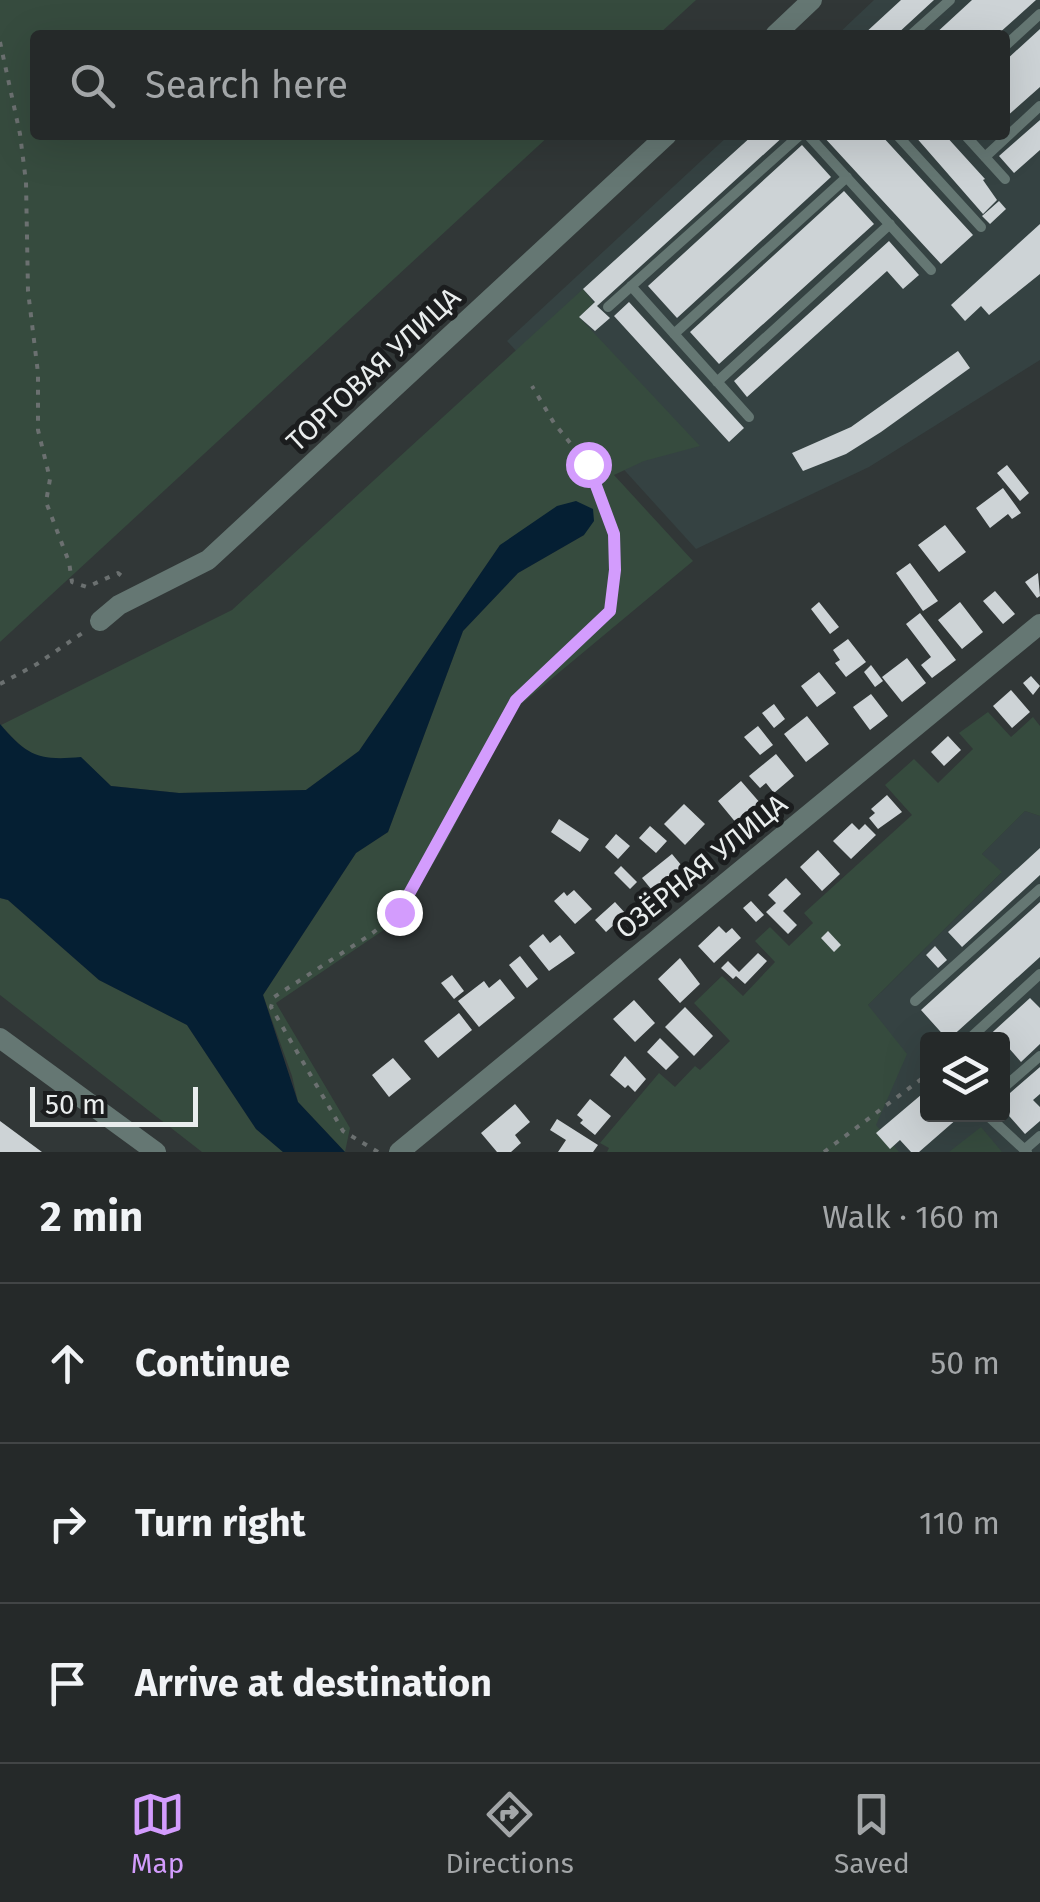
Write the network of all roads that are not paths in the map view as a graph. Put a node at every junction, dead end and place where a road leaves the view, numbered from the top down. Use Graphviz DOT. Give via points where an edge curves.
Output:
graph roads {
  1 [pos="812,0"];
  2 [pos="950,0"];
  3 [pos="1040,14"];
  4 [pos="779,30"];
  5 [pos="917,30"];
  6 [pos="1010,41"];
  7 [pos="1040,106"];
  8 [pos="1010,134"];
  9 [pos="661,140"];
  10 [pos="794,140"];
  11 [pos="813,140"];
  12 [pos="902,140"];
  13 [pos="970,140"];
  14 [pos="1003,140"];
  15 [pos="985,157"];
  16 [pos="847,177"];
  17 [pos="1005,180"];
  18 [pos="890,224"];
  19 [pos="981,227"];
  20 [pos="932,270"];
  21 [pos="630,286"];
  22 [pos="608,307"];
  23 [pos="674,334"];
  24 [pos="718,382"];
  25 [pos="749,416"];
  26 [pos="100,621"];
  27 [pos="1040,624"];
  28 [pos="1040,888"];
  29 [pos="1040,974"];
  30 [pos="915,1001"];
  31 [pos="977,1032"];
  32 [pos="0,1038"];
  33 [pos="1040,1056"];
  34 [pos="1010,1082"];
  35 [pos="995,1122"];
  36 [pos="1040,1136"];
  37 [pos="1026,1151"];
  38 [pos="156,1152"];
  39 [pos="399,1152"];
  1 -- 4 [label="street"];
  2 -- 5 [label="lane"];
  3 -- 6 [label="lane"];
  7 -- 8 [label="lane"];
  9 -- 26 [label="street, ТОРГОВАЯ УЛИЦА" via="208,560"];
  10 -- 21 [label="lane"];
  11 -- 16 [label="lane"];
  12 -- 19 [label="lane"];
  13 -- 15 [label="lane"];
  14 -- 15 [label="lane"];
  15 -- 17 [label="lane"];
  16 -- 18 [label="lane"];
  16 -- 23 [label="lane"];
  18 -- 20 [label="lane"];
  18 -- 24 [label="lane"];
  21 -- 22 [label="lane"];
  21 -- 23 [label="lane"];
  23 -- 24 [label="lane"];
  24 -- 25 [label="lane"];
  27 -- 39 [label="street, ОЗЁРНАЯ УЛИЦА"];
  28 -- 30 [label="lane"];
  29 -- 31 [label="lane"];
  32 -- 38 [label="street"];
  33 -- 34 [label="lane"];
  35 -- 37 [label="lane"];
  36 -- 37 [label="lane"];
}
